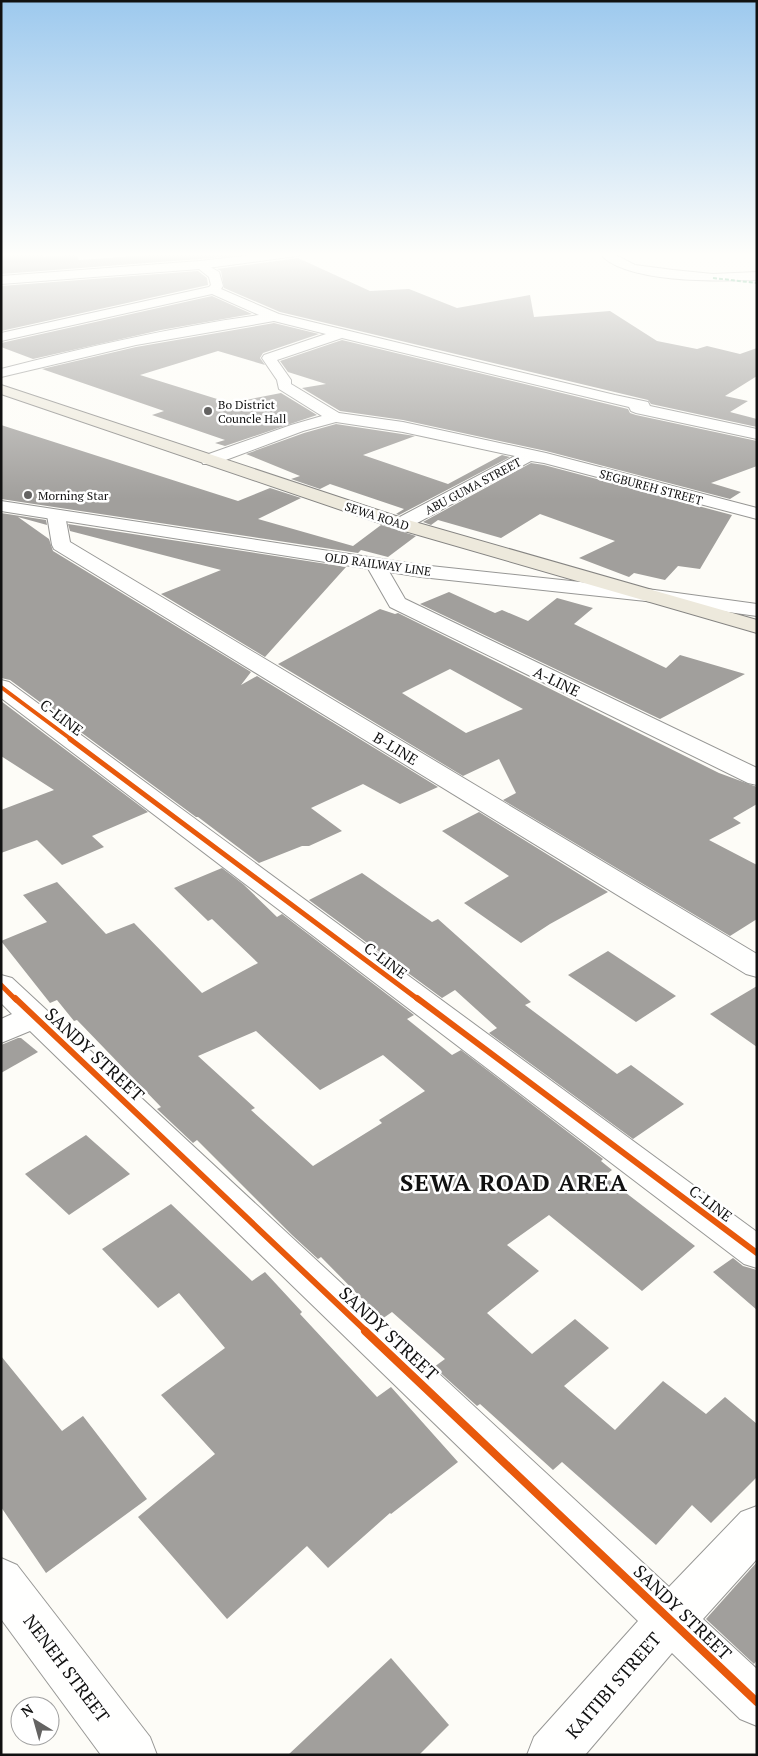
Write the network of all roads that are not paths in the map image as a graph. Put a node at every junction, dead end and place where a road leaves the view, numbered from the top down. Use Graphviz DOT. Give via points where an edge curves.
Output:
graph roads {
  1 [pos="162,335"];
  2 [pos="338,335"];
  3 [pos="345,335"];
  4 [pos="1,373"];
  5 [pos="1,389"];
  6 [pos="334,418"];
  7 [pos="757,434"];
  8 [pos="546,458"];
  9 [pos="208,460"];
  10 [pos="1,506"];
  11 [pos="757,514"];
  12 [pos="56,515"];
  13 [pos="401,524"];
  14 [pos="376,564"];
  15 [pos="655,596"];
  16 [pos="757,610"];
  17 [pos="757,627"];
  18 [pos="1,687"];
  19 [pos="757,778"];
  20 [pos="757,968"];
  21 [pos="1,985"];
  22 [pos="18,1024"];
  23 [pos="757,1253"];
  24 [pos="757,1527"];
  25 [pos="1,1580"];
  26 [pos="671,1619"];
  27 [pos="757,1702"];
  28 [pos="132,1755"];
  29 [pos="552,1755"];
  1 -- 4 [label="street" via="83,351"];
  2 -- 6 [label="street" via="269,358 284,380 284,386"];
  3 -- 7 [label="street" via="643,405 636,408"];
  5 -- 9 [label="main road, SEWA ROAD"];
  6 -- 8 [label="street, SEGBUREH STREET" via="403,427"];
  6 -- 9 [label="street"];
  8 -- 11 [label="street, SEGBUREH STREET"];
  8 -- 13 [label="street, ABU GUMA STREET" via="528,456"];
  9 -- 13 [label="main road, SEWA ROAD"];
  10 -- 12 [label="street, OLD RAILWAY LINE"];
  12 -- 14 [label="street, OLD RAILWAY LINE"];
  12 -- 20 [label="street, B-LINE" via="61,545"];
  13 -- 15 [label="main road, SEWA ROAD"];
  14 -- 15 [label="street, OLD RAILWAY LINE"];
  14 -- 19 [label="street, A-LINE" via="397,602"];
  15 -- 16 [label="street, OLD RAILWAY LINE"];
  15 -- 17 [label="main road, SEWA ROAD"];
  18 -- 23 [label="street, C-LINE"];
  21 -- 22 [label="street, SANDY STREET"];
  22 -- 26 [label="street, SANDY STREET"];
  24 -- 26 [label="street, KAITIBI STREET"];
  25 -- 28 [label="street, NENEH STREET"];
  26 -- 27 [label="street, SANDY STREET"];
  26 -- 29 [label="street, KAITIBI STREET"];
}
